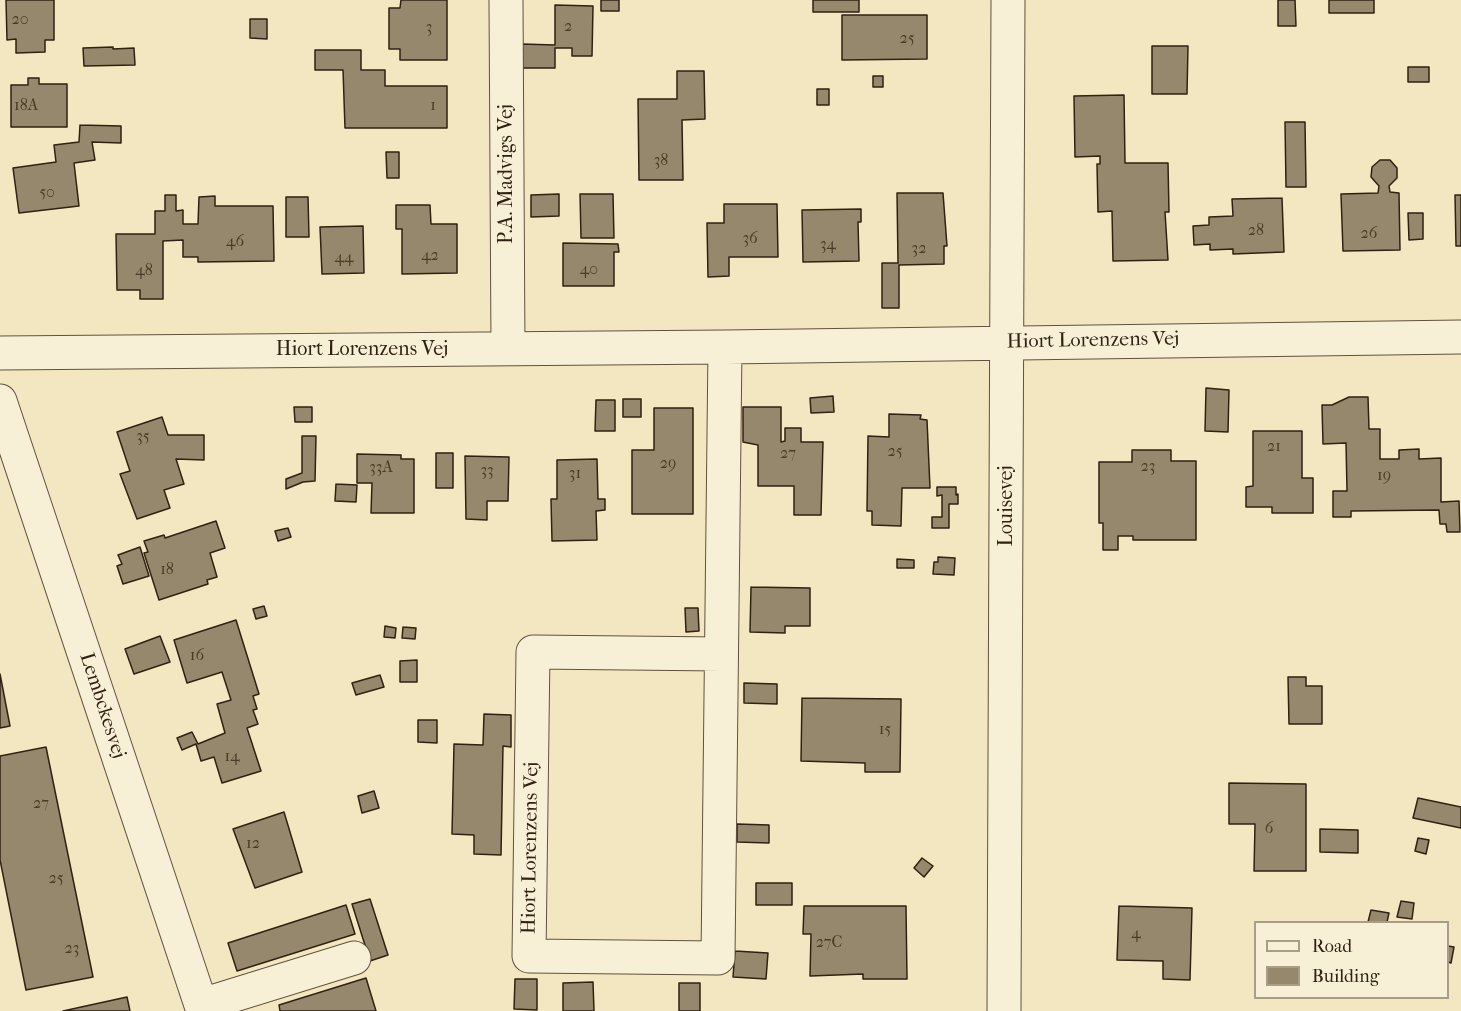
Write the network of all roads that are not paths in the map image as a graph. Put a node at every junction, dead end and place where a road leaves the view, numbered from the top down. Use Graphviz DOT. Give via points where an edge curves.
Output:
graph roads {
  1 [pos="506,0"];
  2 [pos="1008,0"];
  3 [pos="1461,337"];
  4 [pos="1008,341"];
  5 [pos="725,347"];
  6 [pos="508,349"];
  7 [pos="0,353"];
  8 [pos="0,401"];
  9 [pos="721,654"];
  10 [pos="354,958"];
  11 [pos="202,1008"];
  12 [pos="1004,1011"];
  1 -- 6 [label="street, P.A. Madvigs Vej"];
  2 -- 4 [label="street, Louisevej"];
  3 -- 4 [label="street, Hiort Lorenzens Vej"];
  4 -- 5 [label="street, Hiort Lorenzens Vej"];
  4 -- 12 [label="street, Louisevej"];
  5 -- 6 [label="street, Hiort Lorenzens Vej"];
  5 -- 9 [label="street, Hiort Lorenzens Vej"];
  6 -- 7 [label="street, Hiort Lorenzens Vej"];
  8 -- 11 [label="street, Lembckesvej"];
  9 -- 9 [label="street, Hiort Lorenzens Vej" via="718,958 530,956 533,652"];
  10 -- 11 [label="street"];
}
